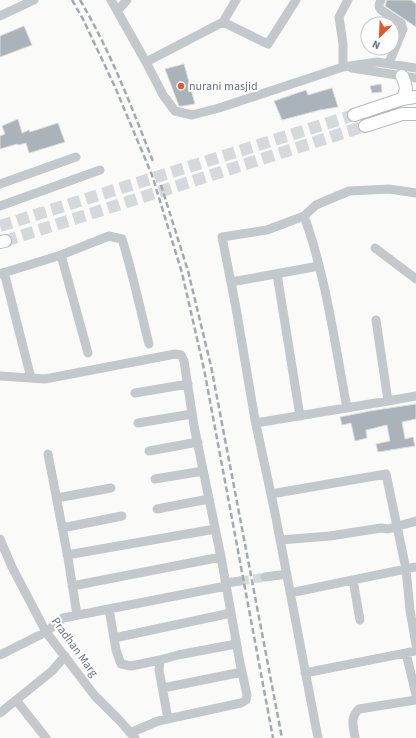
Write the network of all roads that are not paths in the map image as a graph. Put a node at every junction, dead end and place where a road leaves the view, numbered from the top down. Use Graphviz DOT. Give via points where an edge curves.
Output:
graph roads {
  1 [pos="34,0"];
  2 [pos="110,0"];
  3 [pos="127,0"];
  4 [pos="236,0"];
  5 [pos="296,0"];
  6 [pos="348,0"];
  7 [pos="381,0"];
  8 [pos="117,11"];
  9 [pos="0,16"];
  10 [pos="223,22"];
  11 [pos="146,62"];
  12 [pos="389,63"];
  13 [pos="343,67"];
  14 [pos="416,68"];
  15 [pos="402,76"];
  16 [pos="416,78"];
  17 [pos="416,97"];
  18 [pos="402,99"];
  19 [pos="416,114"];
  20 [pos="354,115"];
  21 [pos="365,126"];
  22 [pos="76,157"];
  23 [pos="100,170"];
  24 [pos="0,184"];
  25 [pos="415,194"];
  26 [pos="0,206"];
  27 [pos="304,216"];
  28 [pos="375,248"];
  29 [pos="61,255"];
  30 [pos="319,266"];
  31 [pos="2,273"];
  32 [pos="277,274"];
  33 [pos="416,279"];
  34 [pos="231,282"];
  35 [pos="376,320"];
  36 [pos="149,344"];
  37 [pos="88,354"];
  38 [pos="0,376"];
  39 [pos="31,378"];
  40 [pos="188,384"];
  41 [pos="135,394"];
  42 [pos="416,396"];
  43 [pos="388,402"];
  44 [pos="347,408"];
  45 [pos="192,414"];
  46 [pos="300,416"];
  47 [pos="138,423"];
  48 [pos="256,423"];
  49 [pos="198,442"];
  50 [pos="149,451"];
  51 [pos="48,454"];
  52 [pos="203,471"];
  53 [pos="155,479"];
  54 [pos="111,488"];
  55 [pos="271,494"];
  56 [pos="57,498"];
  57 [pos="209,499"];
  58 [pos="157,509"];
  59 [pos="122,516"];
  60 [pos="416,521"];
  61 [pos="397,526"];
  62 [pos="62,528"];
  63 [pos="215,529"];
  64 [pos="0,539"];
  65 [pos="280,540"];
  66 [pos="67,555"];
  67 [pos="221,557"];
  68 [pos="416,567"];
  69 [pos="406,569"];
  70 [pos="286,574"];
  71 [pos="265,577"];
  72 [pos="352,580"];
  73 [pos="240,581"];
  74 [pos="226,585"];
  75 [pos="72,586"];
  76 [pos="290,593"];
  77 [pos="108,608"];
  78 [pos="231,613"];
  79 [pos="77,615"];
  80 [pos="360,620"];
  81 [pos="46,632"];
  82 [pos="114,638"];
  83 [pos="236,644"];
  84 [pos="416,645"];
  85 [pos="416,651"];
  86 [pos="406,653"];
  87 [pos="0,655"];
  88 [pos="65,656"];
  89 [pos="160,660"];
  90 [pos="242,672"];
  91 [pos="305,673"];
  92 [pos="163,688"];
  93 [pos="416,695"];
  94 [pos="16,700"];
  95 [pos="416,700"];
  96 [pos="0,713"];
  97 [pos="168,719"];
  98 [pos="133,735"];
  99 [pos="354,737"];
  100 [pos="46,738"];
  101 [pos="318,738"];
  1 -- 9 [label="street"];
  2 -- 8 [label="street"];
  3 -- 8 [label="street"];
  4 -- 10 [label="street"];
  5 -- 10 [label="street" via="268,44"];
  6 -- 13 [label="street" via="339,17"];
  7 -- 12 [label="street" via="381,10 402,26"];
  8 -- 11 [label="street"];
  10 -- 11 [label="street"];
  11 -- 13 [label="street" via="163,95 175,111 192,115"];
  12 -- 13 [label="street" via="377,62"];
  12 -- 14 [label="street"];
  13 -- 15 [label="street"];
  15 -- 16 [label="street"];
  15 -- 18 [label="main road" via="407,89"];
  17 -- 18 [label="main road"];
  18 -- 20 [label="main road"];
  19 -- 21 [label="main road" via="402,114"];
  22 -- 24 [label="street"];
  23 -- 26 [label="street"];
  25 -- 27 [label="street" via="389,189 349,191 316,205"];
  27 -- 30 [label="street"];
  27 -- 34 [label="street" via="267,230 222,237"];
  28 -- 33 [label="street"];
  29 -- 31 [label="street"];
  29 -- 36 [label="street" via="109,236 122,239"];
  29 -- 37 [label="street"];
  30 -- 32 [label="street"];
  30 -- 44 [label="street"];
  31 -- 39 [label="street"];
  32 -- 34 [label="street"];
  32 -- 46 [label="street"];
  34 -- 48 [label="street"];
  35 -- 43 [label="street"];
  38 -- 39 [label="street"];
  39 -- 40 [label="street" via="45,379 175,354 181,355 184,361"];
  40 -- 41 [label="street"];
  40 -- 45 [label="street"];
  42 -- 43 [label="street"];
  43 -- 44 [label="street"];
  44 -- 46 [label="street"];
  45 -- 47 [label="street"];
  45 -- 49 [label="street"];
  46 -- 48 [label="street"];
  48 -- 55 [label="street"];
  49 -- 50 [label="street"];
  49 -- 52 [label="street"];
  51 -- 56 [label="street"];
  52 -- 53 [label="street"];
  52 -- 57 [label="street"];
  54 -- 56 [label="street"];
  55 -- 61 [label="street" via="386,474"];
  55 -- 65 [label="street"];
  56 -- 62 [label="street"];
  57 -- 58 [label="street"];
  57 -- 63 [label="street"];
  59 -- 62 [label="street"];
  60 -- 61 [label="street"];
  61 -- 65 [label="street"];
  61 -- 69 [label="street"];
  62 -- 66 [label="street"];
  63 -- 66 [label="street"];
  63 -- 67 [label="street"];
  64 -- 81 [label="street, Pradhan Marg" via="12,568"];
  65 -- 70 [label="street"];
  66 -- 75 [label="street"];
  67 -- 74 [label="street"];
  67 -- 75 [label="street"];
  68 -- 69 [label="street"];
  69 -- 72 [label="street"];
  69 -- 84 [label="street"];
  70 -- 71 [label="street"];
  70 -- 76 [label="street"];
  72 -- 76 [label="street"];
  72 -- 80 [label="street"];
  73 -- 74 [label="street"];
  74 -- 77 [label="street"];
  74 -- 78 [label="street"];
  75 -- 79 [label="street"];
  76 -- 91 [label="street"];
  77 -- 79 [label="street"];
  77 -- 82 [label="street"];
  78 -- 82 [label="street"];
  78 -- 83 [label="street"];
  79 -- 81 [label="street" via="63,618"];
  81 -- 87 [label="street"];
  81 -- 88 [label="street, Pradhan Marg"];
  82 -- 89 [label="street" via="121,664 131,666"];
  83 -- 89 [label="street"];
  83 -- 90 [label="street"];
  85 -- 86 [label="street"];
  86 -- 91 [label="street"];
  86 -- 93 [label="street"];
  88 -- 94 [label="street" via="52,671"];
  88 -- 98 [label="street, Pradhan Marg" via="95,696"];
  89 -- 92 [label="street" via="159,670"];
  90 -- 92 [label="street"];
  90 -- 97 [label="street" via="246,700"];
  91 -- 101 [label="street"];
  92 -- 97 [label="street"];
  94 -- 96 [label="street"];
  94 -- 100 [label="street"];
  95 -- 99 [label="street" via="358,709 352,722"];
  97 -- 98 [label="street" via="158,721"];
}
